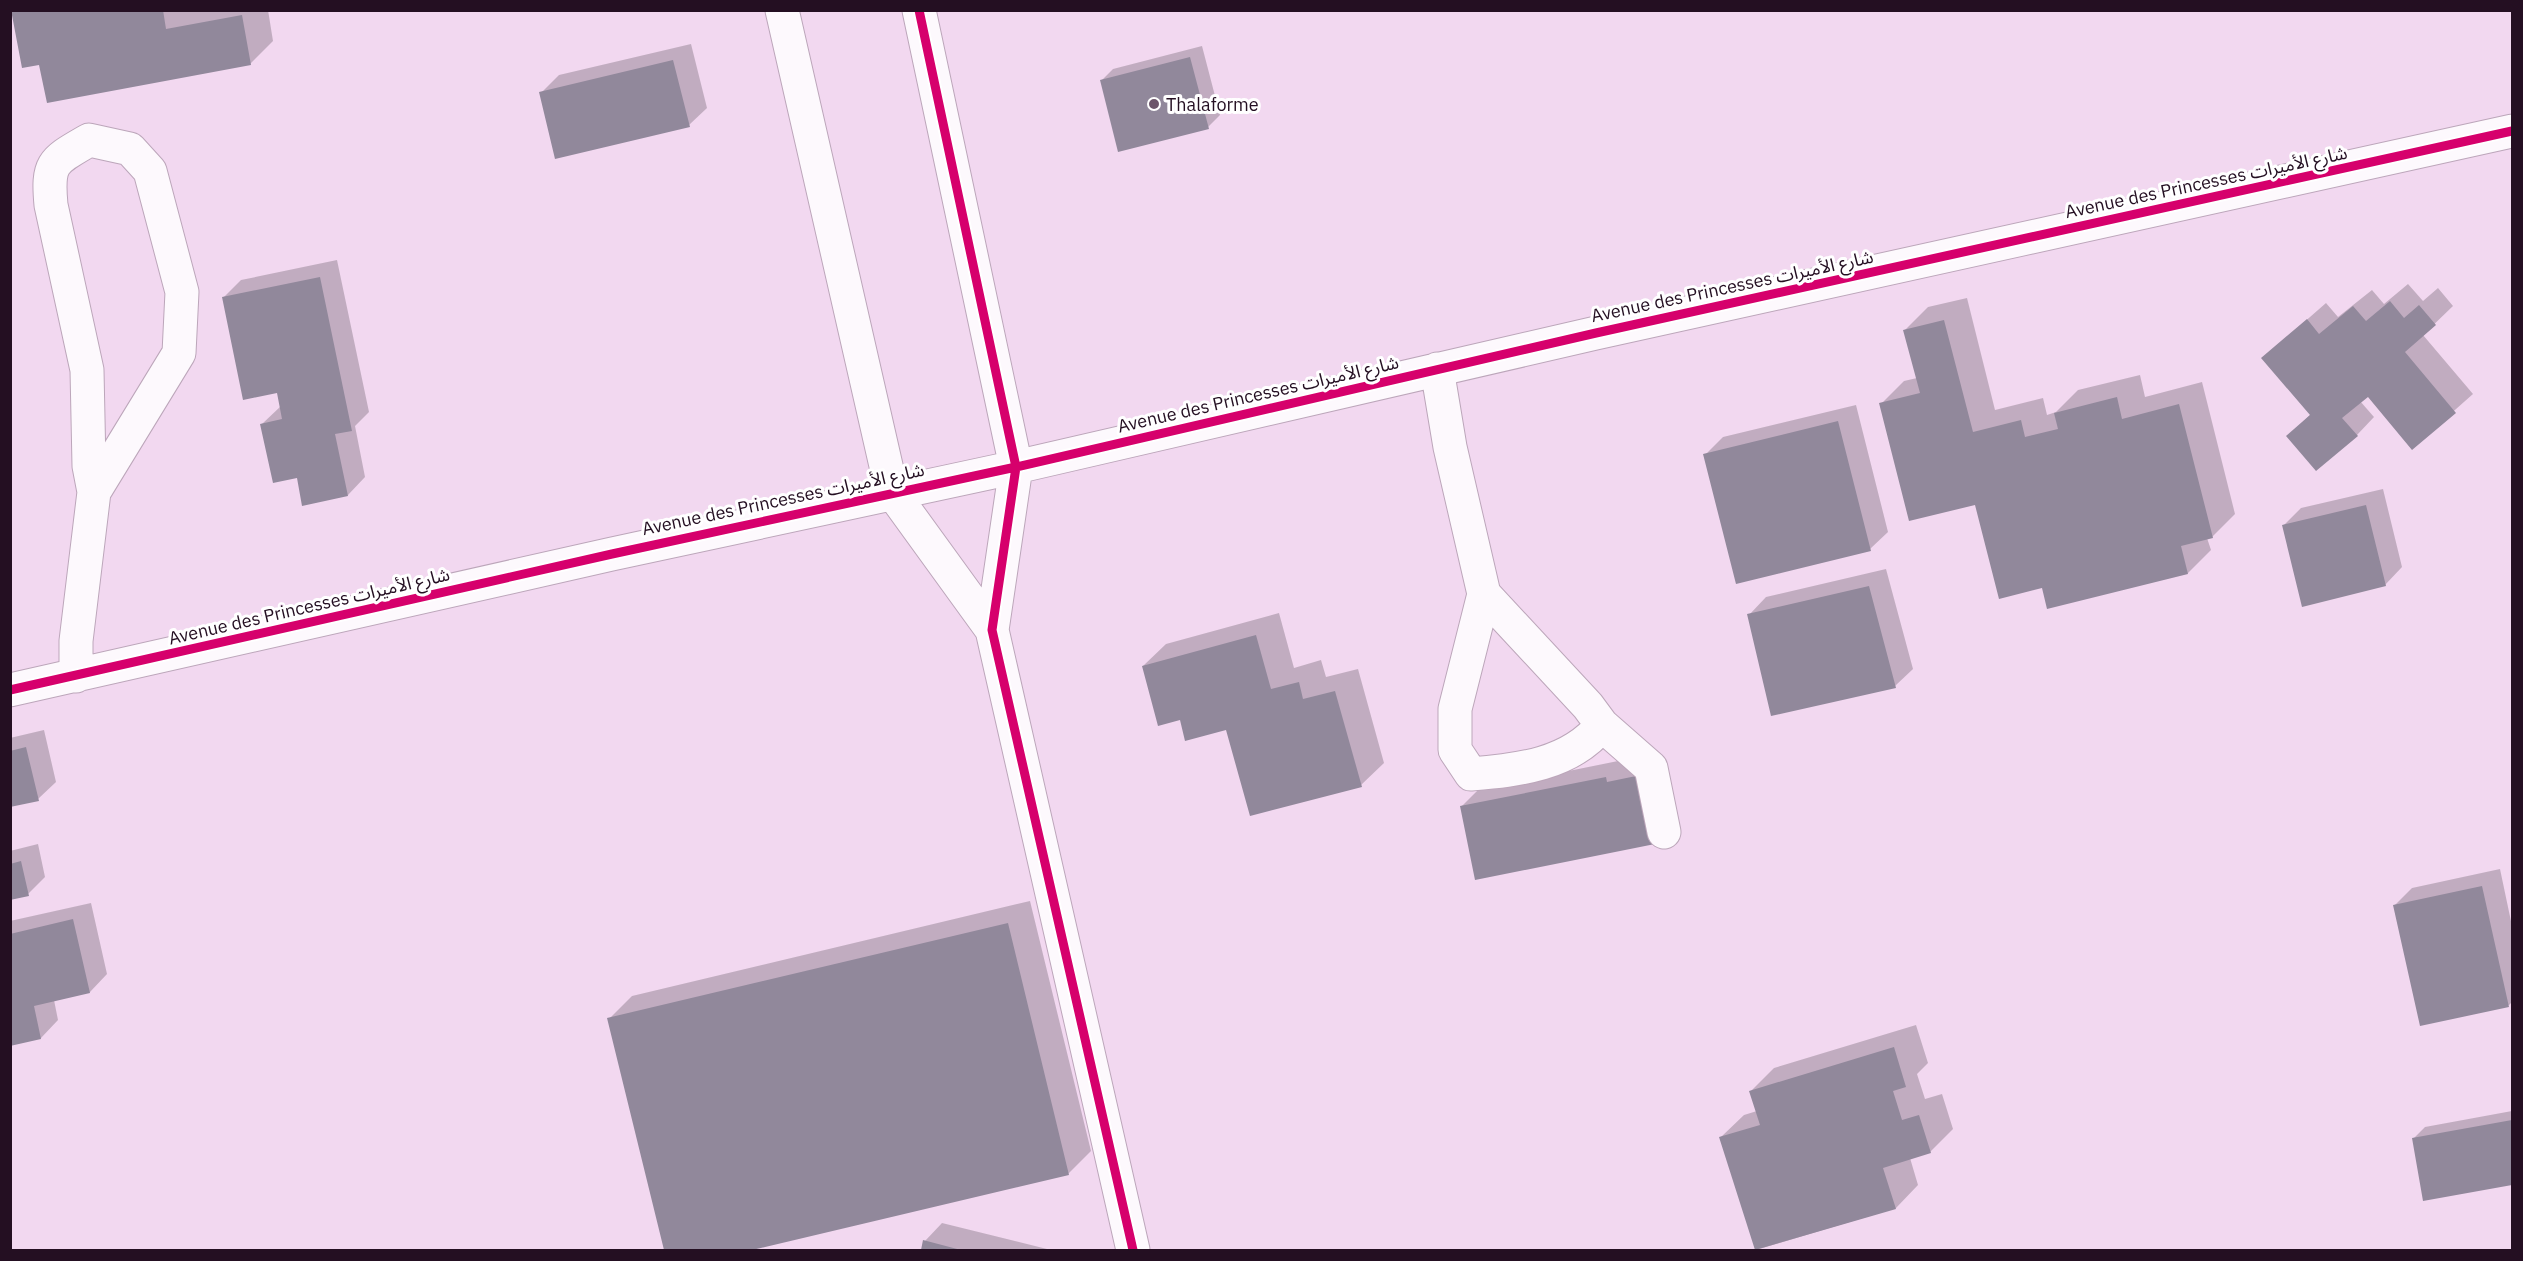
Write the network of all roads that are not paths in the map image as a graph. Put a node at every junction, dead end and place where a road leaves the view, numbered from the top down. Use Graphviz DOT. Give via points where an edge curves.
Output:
graph roads {
  1 [pos="782,10"];
  2 [pos="919,10"];
  3 [pos="2512,131"];
  4 [pos="1437,369"];
  5 [pos="89,407"];
  6 [pos="144,413"];
  7 [pos="1016,467"];
  8 [pos="94,492"];
  9 [pos="892,492"];
  10 [pos="1484,594"];
  11 [pos="992,630"];
  12 [pos="76,676"];
  13 [pos="10,690"];
  14 [pos="1602,725"];
  15 [pos="1664,832"];
  16 [pos="1133,1251"];
  1 -- 9 [label="street"];
  2 -- 7 [label="street"];
  3 -- 4 [label="street, Avenue des Princesses شارع الأميرات"];
  4 -- 7 [label="street, Avenue des Princesses شارع الأميرات"];
  4 -- 10 [label="street" via="1450,447"];
  5 -- 6 [label="street"];
  5 -- 6 [label="street" via="87,370 51,205 49,179 58,158 89,141 130,148 150,171 182,292 179,353"];
  5 -- 8 [label="street" via="89,466"];
  6 -- 8 [label="street"];
  7 -- 9 [label="street, Avenue des Princesses شارع الأميرات"];
  7 -- 11 [label="street"];
  8 -- 12 [label="street" via="75,641"];
  9 -- 11 [label="street"];
  9 -- 12 [label="street, Avenue des Princesses شارع الأميرات"];
  10 -- 14 [label="street"];
  10 -- 14 [label="street" via="1455,709 1455,750 1471,774 1519,770 1567,754 1589,742"];
  11 -- 16 [label="street"];
  12 -- 13 [label="street, Avenue des Princesses شارع الأميرات"];
  14 -- 15 [label="street" via="1651,768"];
}
